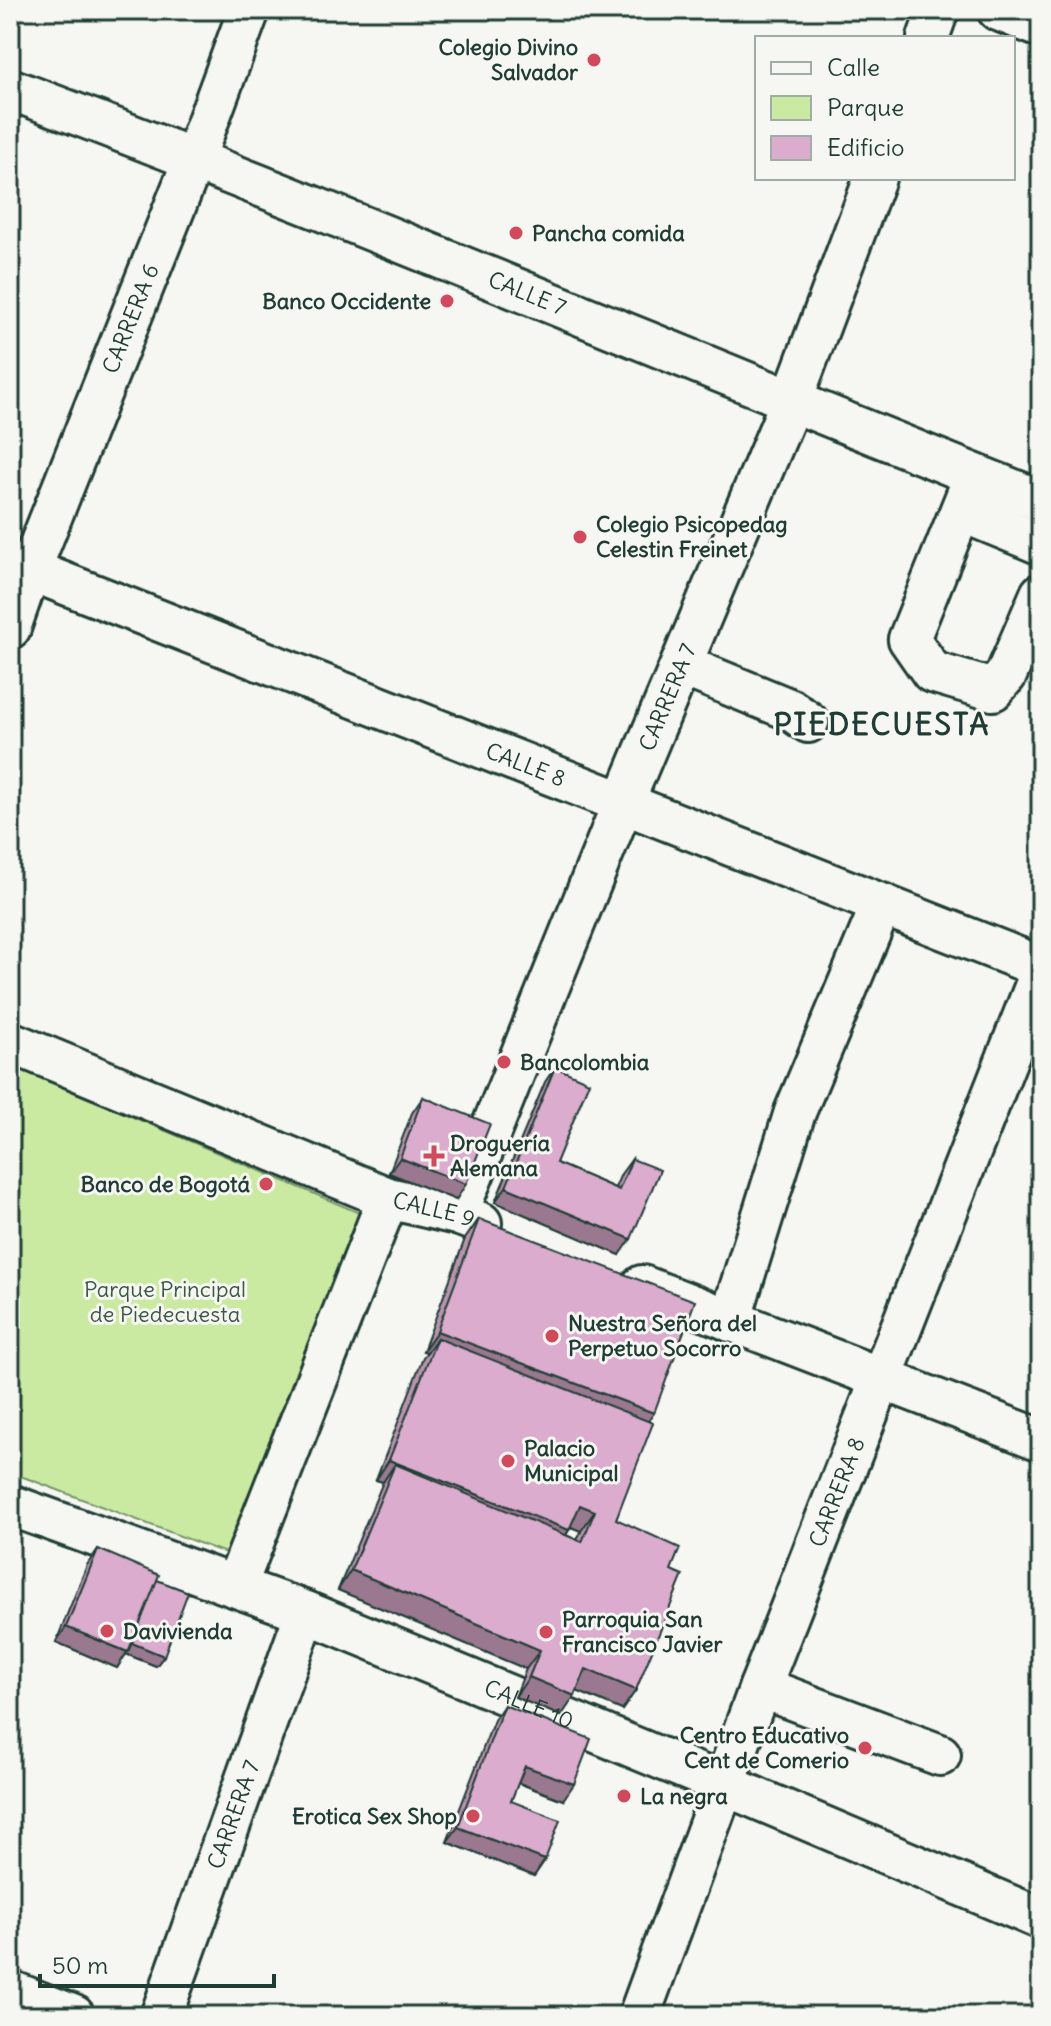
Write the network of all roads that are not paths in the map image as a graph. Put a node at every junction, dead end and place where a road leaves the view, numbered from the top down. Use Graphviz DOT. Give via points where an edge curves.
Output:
graph roads {
  1 [pos="249,10"];
  2 [pos="938,10"];
  3 [pos="998,10"];
  4 [pos="1041,27"];
  5 [pos="929,36"];
  6 [pos="10,89"];
  7 [pos="194,159"];
  8 [pos="874,180"];
  9 [pos="791,402"];
  10 [pos="968,493"];
  11 [pos="1041,501"];
  12 [pos="1041,544"];
  13 [pos="20,566"];
  14 [pos="1041,594"];
  15 [pos="10,628"];
  16 [pos="681,665"];
  17 [pos="808,722"];
  18 [pos="623,803"];
  19 [pos="882,904"];
  20 [pos="1041,969"];
  21 [pos="10,1042"];
  22 [pos="388,1198"];
  23 [pos="457,1214"];
  24 [pos="515,1236"];
  25 [pos="615,1276"];
  26 [pos="730,1321"];
  27 [pos="882,1379"];
  28 [pos="1041,1440"];
  29 [pos="10,1505"];
  30 [pos="236,1586"];
  31 [pos="306,1612"];
  32 [pos="760,1687"];
  33 [pos="940,1755"];
  34 [pos="725,1785"];
  35 [pos="1041,1919"];
  36 [pos="10,1991"];
  37 [pos="74,2016"];
  38 [pos="161,2016"];
  39 [pos="639,2016"];
  1 -- 7 [label="street, CARRERA 6"];
  2 -- 5 [label="street"];
  3 -- 4 [label="street"];
  6 -- 7 [label="street, CALLE 7"];
  7 -- 9 [label="street, CALLE 7"];
  7 -- 13 [label="street, CARRERA 6"];
  8 -- 9 [label="street, CARRERA 7"];
  9 -- 10 [label="street, CALLE 7"];
  9 -- 16 [label="street, CARRERA 7"];
  10 -- 11 [label="street, CALLE 7"];
  10 -- 12 [label="street"];
  10 -- 14 [label="street" via="909,639 932,672 993,690 1006,675"];
  13 -- 15 [label="street, CARRERA 6"];
  13 -- 18 [label="street, CALLE 8"];
  16 -- 17 [label="street"];
  16 -- 18 [label="street, CARRERA 7"];
  18 -- 19 [label="street, CALLE 8"];
  18 -- 23 [label="street, CARRERA 7"];
  19 -- 20 [label="street, CALLE 8"];
  19 -- 26 [label="street" via="795,1112"];
  20 -- 27 [label="street, CARRERA 8"];
  21 -- 22 [label="street, CALLE 9"];
  22 -- 23 [label="street, CALLE 9"];
  22 -- 30 [label="street"];
  23 -- 24 [label="street, CALLE 9"];
  25 -- 26 [label="street"];
  26 -- 27 [label="street"];
  27 -- 28 [label="street"];
  27 -- 32 [label="street, CARRERA 8"];
  29 -- 30 [label="street, CALLE 10"];
  30 -- 31 [label="street, CALLE 10"];
  31 -- 34 [label="street, CALLE 10"];
  31 -- 38 [label="street, CARRERA 7"];
  32 -- 33 [label="street"];
  32 -- 34 [label="street, CARRERA 8"];
  34 -- 35 [label="street, CALLE 10"];
  34 -- 39 [label="street, CARRERA 8"];
  36 -- 37 [label="street"];
}
